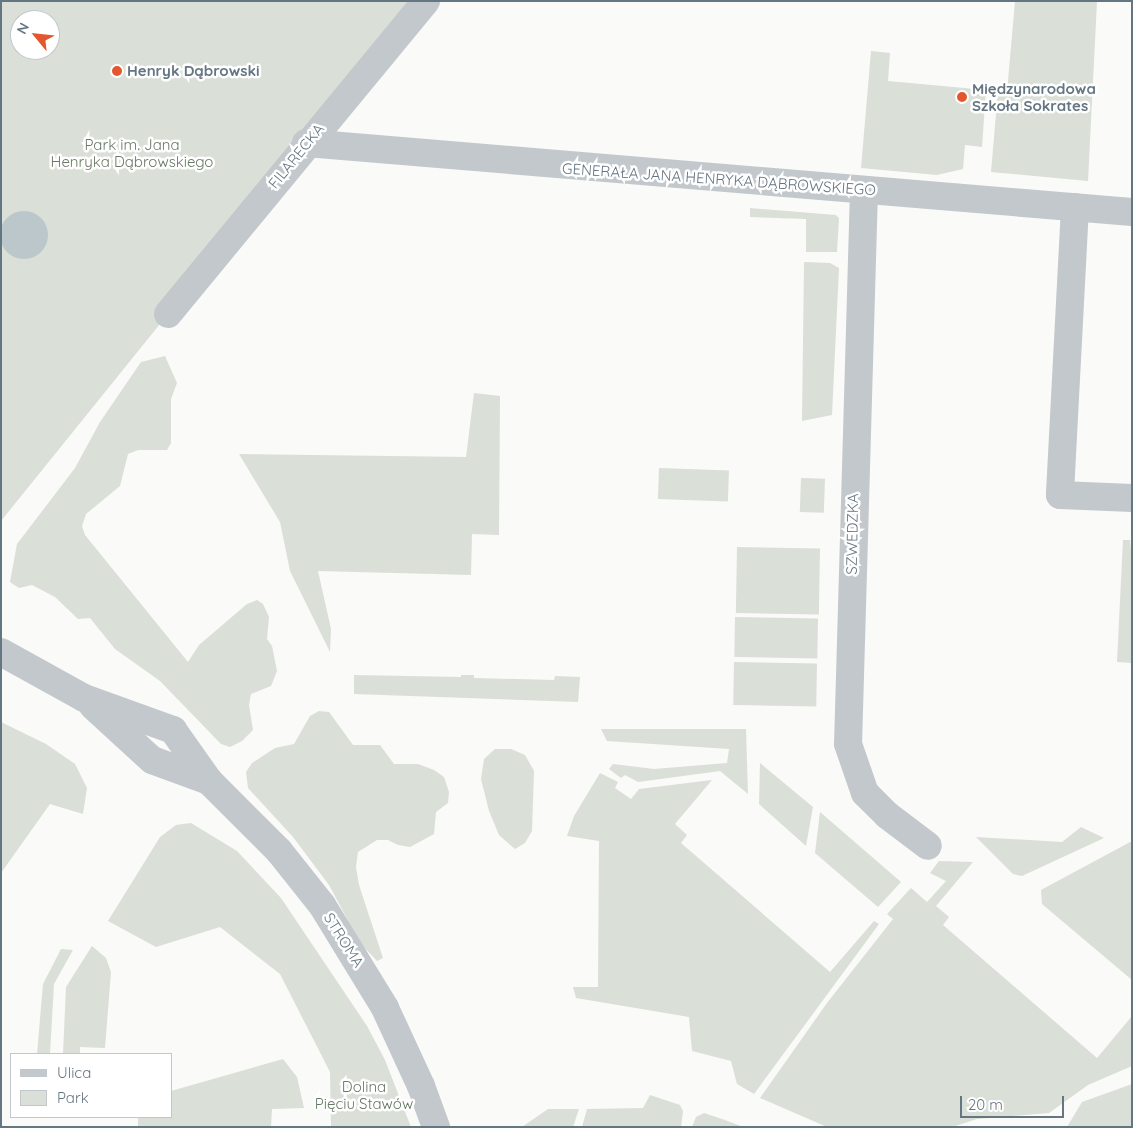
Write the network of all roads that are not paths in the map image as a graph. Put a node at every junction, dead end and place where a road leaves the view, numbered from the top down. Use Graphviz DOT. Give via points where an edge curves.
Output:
graph roads {
  1 [pos="426,1"];
  2 [pos="306,143"];
  3 [pos="864,190"];
  4 [pos="1075,207"];
  5 [pos="1132,212"];
  6 [pos="168,314"];
  7 [pos="1132,498"];
  8 [pos="1,652"];
  9 [pos="928,846"];
  10 [pos="436,1127"];
  1 -- 2 [label="street, FILARECKA"];
  2 -- 3 [label="street, GENERAŁA JANA HENRYKA DĄBROWSKIEGO"];
  2 -- 6 [label="street, FILARECKA"];
  3 -- 4 [label="street, GENERAŁA JANA HENRYKA DĄBROWSKIEGO"];
  3 -- 9 [label="street, SZWEDZKA" via="854,435 848,744 865,792 887,815"];
  4 -- 5 [label="street, GENERAŁA JANA HENRYKA DĄBROWSKIEGO"];
  4 -- 7 [label="street" via="1060,495"];
  8 -- 10 [label="street, STROMA" via="84,698 173,730 210,781 280,851 322,905 384,1008 421,1086"];
}
